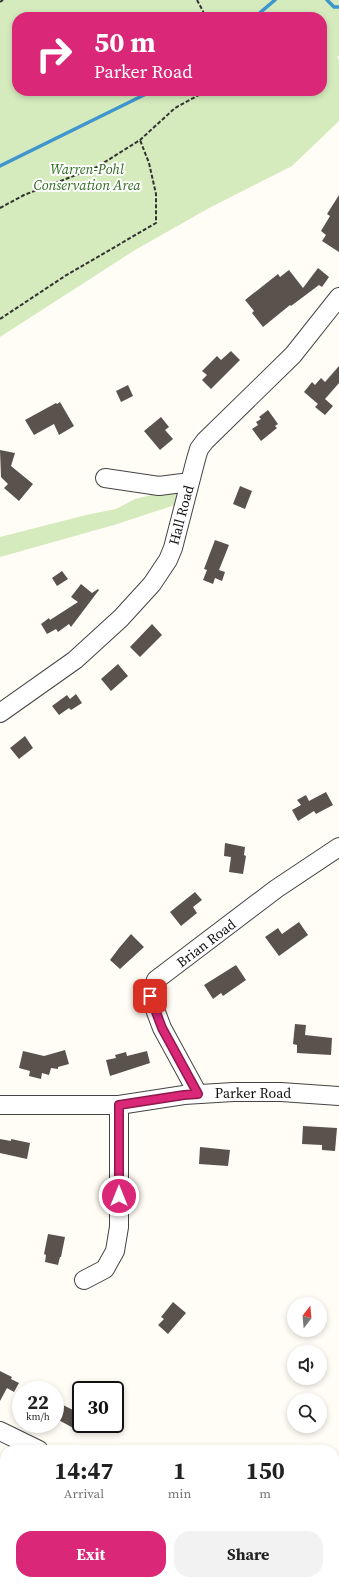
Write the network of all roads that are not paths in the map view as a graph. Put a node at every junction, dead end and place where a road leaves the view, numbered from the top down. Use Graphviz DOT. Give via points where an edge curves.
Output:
graph roads {
  1 [pos="339,297"];
  2 [pos="106,478"];
  3 [pos="190,482"];
  4 [pos="0,713"];
  5 [pos="339,847"];
  6 [pos="198,1094"];
  7 [pos="339,1096"];
  8 [pos="0,1105"];
  9 [pos="119,1105"];
  10 [pos="84,1280"];
  11 [pos="0,1431"];
  12 [pos="29,1445"];
  1 -- 3 [label="street, Hall Road" via="293,355 203,443"];
  2 -- 3 [label="street" via="159,486"];
  3 -- 4 [label="street, Hall Road" via="173,548 152,584 121,618 75,660"];
  5 -- 6 [label="street, Brian Road" via="276,889 156,980 150,996 162,1028"];
  6 -- 7 [label="street, Parker Road" via="274,1092"];
  6 -- 9 [label="street, Parker Road"];
  8 -- 9 [label="street, Parker Road"];
  9 -- 10 [label="street" via="119,1227 116,1251 105,1269"];
  11 -- 12 [label="street"];
}
